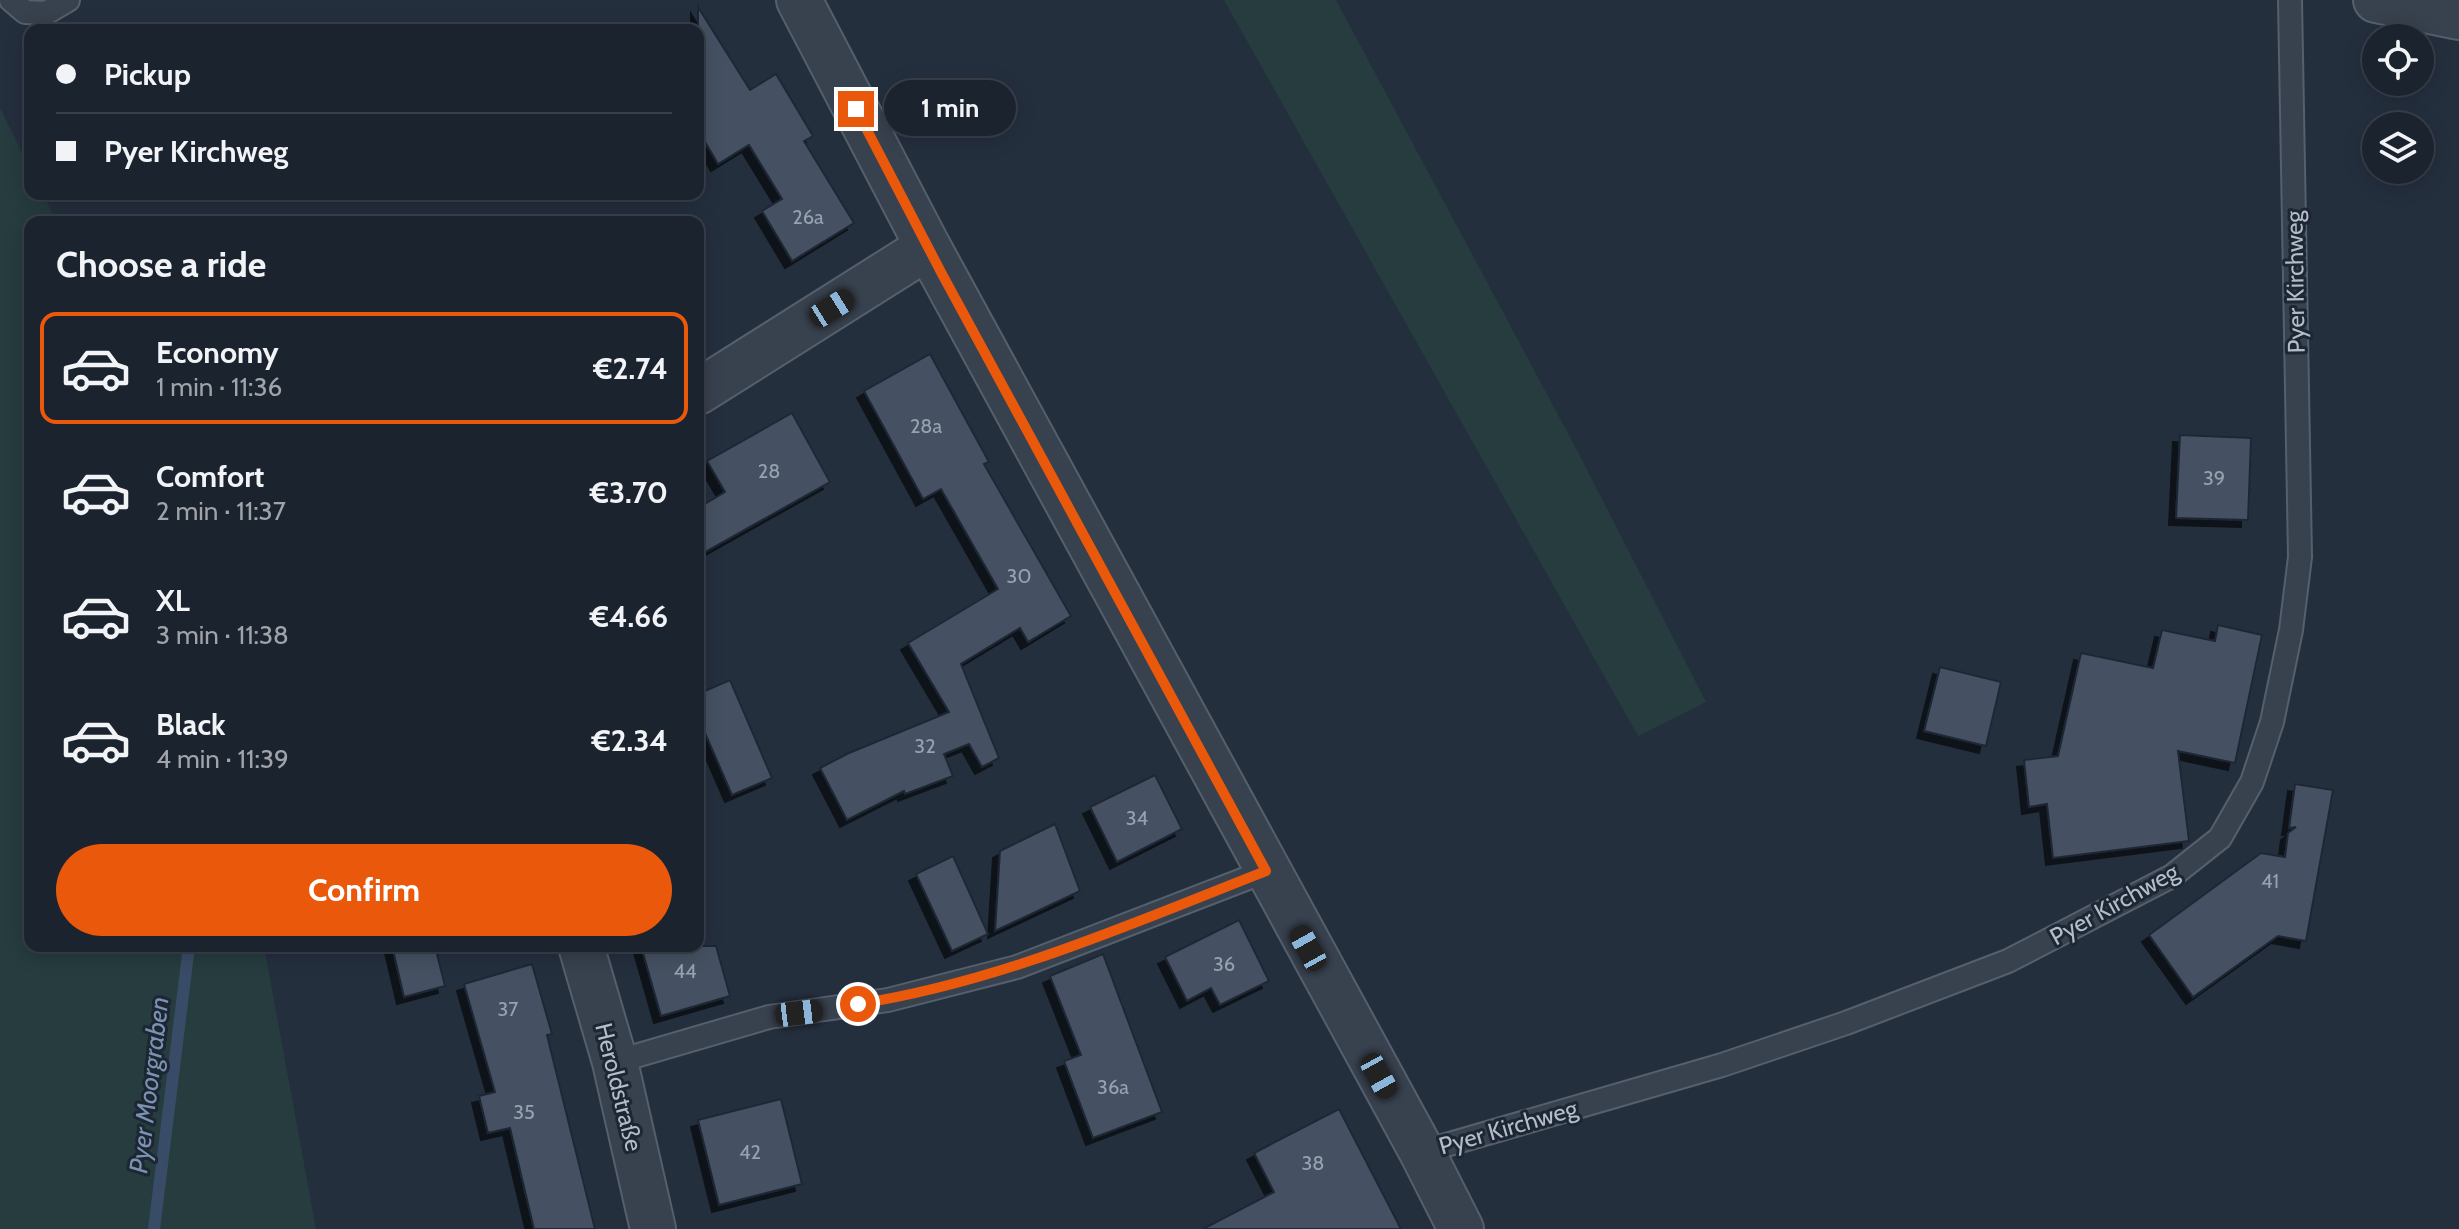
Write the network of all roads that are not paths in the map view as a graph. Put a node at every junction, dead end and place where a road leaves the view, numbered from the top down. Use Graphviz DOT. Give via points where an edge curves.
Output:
graph roads {
  1 [pos="11,0"];
  2 [pos="68,0"];
  3 [pos="799,0"];
  4 [pos="2290,0"];
  5 [pos="2376,0"];
  6 [pos="2459,17"];
  7 [pos="928,247"];
  8 [pos="704,388"];
  9 [pos="1266,871"];
  10 [pos="583,952"];
  11 [pos="615,1062"];
  12 [pos="1422,1152"];
  13 [pos="653,1229"];
  14 [pos="1461,1229"];
  1 -- 2 [label="lane" via="25,12 36,13"];
  3 -- 7 [label="street, Pyer Kirchweg"];
  4 -- 12 [label="lane, Pyer Kirchweg" via="2300,557 2272,722 2252,782 2220,838 2172,876 2008,961 1722,1065"];
  5 -- 6 [label="street"];
  7 -- 8 [label="street"];
  7 -- 9 [label="street, Pyer Kirchweg"];
  9 -- 11 [label="lane" via="1017,967 888,1000 769,1017"];
  9 -- 12 [label="street, Pyer Kirchweg"];
  10 -- 11 [label="street, Heroldstraße"];
  11 -- 13 [label="street, Heroldstraße"];
  12 -- 14 [label="street, Pyer Kirchweg"];
}
